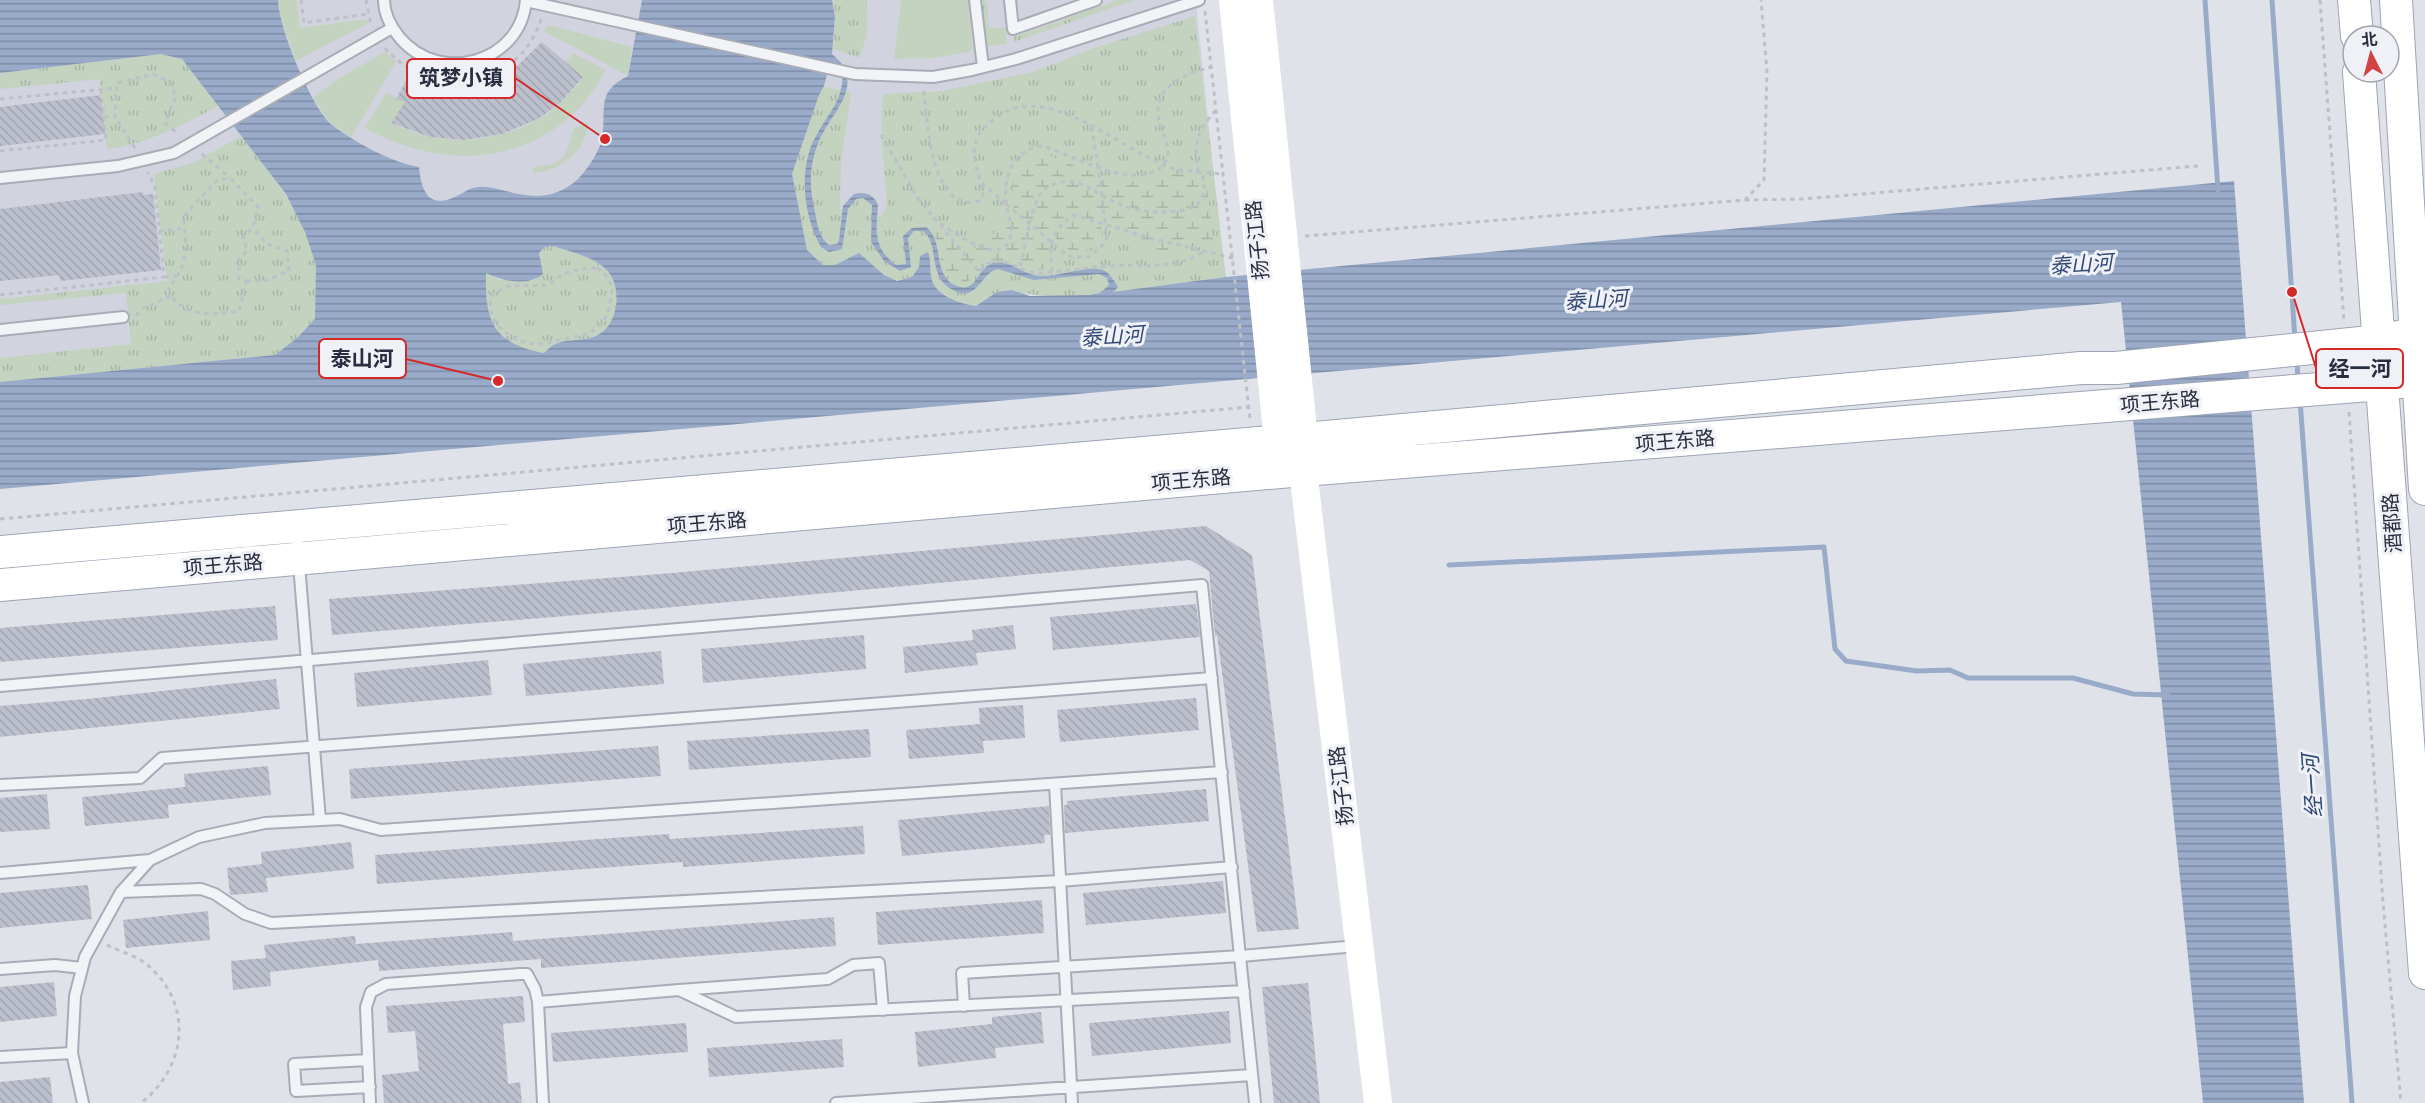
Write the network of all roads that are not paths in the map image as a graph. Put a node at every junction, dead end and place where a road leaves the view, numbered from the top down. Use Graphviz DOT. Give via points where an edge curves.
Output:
graph roads {
  1 [pos="384,0"];
  2 [pos="526,0"];
  3 [pos="975,0"];
  4 [pos="1010,0"];
  5 [pos="1096,0"];
  6 [pos="1199,0"];
  7 [pos="1233,0"];
  8 [pos="1259,0"];
  9 [pos="2354,0"];
  10 [pos="2396,0"];
  11 [pos="2355,24"];
  12 [pos="393,28"];
  13 [pos="982,68"];
  14 [pos="2360,84"];
  15 [pos="0,178"];
  16 [pos="1260,268"];
  17 [pos="123,317"];
  18 [pos="0,330"];
  19 [pos="2420,332"];
  20 [pos="2380,341"];
  21 [pos="2421,380"];
  22 [pos="2382,384"];
  23 [pos="1291,440"];
  24 [pos="1303,470"];
  25 [pos="2425,489"];
  26 [pos="296,526"];
  27 [pos="0,552"];
  28 [pos="298,558"];
  29 [pos="0,585"];
  30 [pos="307,659"];
  31 [pos="1212,678"];
  32 [pos="0,686"];
  33 [pos="314,746"];
  34 [pos="1222,772"];
  35 [pos="1054,784"];
  36 [pos="0,785"];
  37 [pos="320,820"];
  38 [pos="150,860"];
  39 [pos="1232,867"];
  40 [pos="0,873"];
  41 [pos="1060,881"];
  42 [pos="121,892"];
  43 [pos="1361,946"];
  44 [pos="1241,956"];
  45 [pos="1065,966"];
  46 [pos="82,968"];
  47 [pos="0,969"];
  48 [pos="2425,973"];
  49 [pos="679,990"];
  50 [pos="1244,991"];
  51 [pos="1066,1001"];
  52 [pos="538,1002"];
  53 [pos="964,1006"];
  54 [pos="883,1010"];
  55 [pos="72,1053"];
  56 [pos="0,1057"];
  57 [pos="368,1060"];
  58 [pos="1252,1075"];
  59 [pos="370,1087"];
  60 [pos="1071,1087"];
  61 [pos="83,1103"];
  62 [pos="370,1103"];
  63 [pos="543,1103"];
  64 [pos="836,1103"];
  65 [pos="1072,1103"];
  66 [pos="1255,1103"];
  67 [pos="1378,1103"];
  1 -- 12 [label="lane"];
  2 -- 12 [label="lane" via="515,32 498,50 477,61 453,64 429,60 408,47"];
  2 -- 13 [label="lane" via="855,74 923,77"];
  3 -- 13 [label="lane"];
  4 -- 5 [label="lane" via="1013,29"];
  6 -- 13 [label="lane"];
  7 -- 16 [label="street, 扬子江路"];
  8 -- 16 [label="street, 扬子江路" via="1284,238"];
  9 -- 11 [label="main road"];
  10 -- 19 [label="main road, 酒都路"];
  12 -- 15 [label="lane" via="174,153 118,166"];
  14 -- 20 [label="main road, 酒都路"];
  16 -- 23 [label="street, 扬子江路" via="1273,386"];
  17 -- 18 [label="lane"];
  19 -- 20 [label="main road, 项王东路"];
  19 -- 21 [label="main road, 酒都路"];
  20 -- 22 [label="main road, 酒都路"];
  20 -- 23 [label="main road, 项王东路"];
  21 -- 22 [label="main road, 项王东路"];
  21 -- 25 [label="main road, 酒都路"];
  22 -- 24 [label="main road, 项王东路"];
  22 -- 48 [label="main road, 酒都路"];
  23 -- 24 [label="street, 扬子江路"];
  23 -- 26 [label="main road, 项王东路"];
  24 -- 28 [label="main road, 项王东路"];
  24 -- 43 [label="street, 扬子江路"];
  26 -- 27 [label="main road, 项王东路"];
  26 -- 28 [label="lane"];
  28 -- 29 [label="main road, 项王东路"];
  28 -- 30 [label="lane"];
  30 -- 31 [label="lane" via="1202,585"];
  30 -- 32 [label="lane"];
  30 -- 33 [label="lane"];
  31 -- 33 [label="lane"];
  31 -- 34 [label="lane"];
  33 -- 36 [label="lane" via="162,758 140,778"];
  33 -- 37 [label="lane"];
  34 -- 35 [label="lane"];
  34 -- 39 [label="lane"];
  35 -- 37 [label="lane" via="381,830 340,819"];
  35 -- 41 [label="lane"];
  37 -- 38 [label="lane" via="265,824 199,837"];
  38 -- 40 [label="lane"];
  38 -- 42 [label="lane"];
  39 -- 41 [label="lane"];
  39 -- 44 [label="lane"];
  41 -- 42 [label="lane" via="272,923 245,914 201,889"];
  41 -- 45 [label="lane"];
  42 -- 46 [label="lane"];
  43 -- 44 [label="lane"];
  43 -- 67 [label="street, 扬子江路"];
  44 -- 45 [label="lane"];
  44 -- 50 [label="lane"];
  45 -- 51 [label="lane"];
  45 -- 53 [label="lane" via="962,973"];
  46 -- 47 [label="lane" via="56,965"];
  46 -- 55 [label="lane" via="75,996"];
  49 -- 52 [label="lane"];
  49 -- 54 [label="lane" via="736,1017"];
  49 -- 54 [label="lane" via="828,979 853,964 879,963"];
  50 -- 51 [label="lane"];
  50 -- 58 [label="lane"];
  51 -- 53 [label="lane"];
  51 -- 60 [label="lane"];
  52 -- 57 [label="lane" via="527,974 386,984 371,992 366,1007"];
  52 -- 63 [label="lane"];
  53 -- 54 [label="lane"];
  55 -- 56 [label="lane"];
  55 -- 61 [label="lane"];
  57 -- 59 [label="lane"];
  57 -- 59 [label="lane" via="294,1064 296,1091"];
  58 -- 60 [label="lane"];
  58 -- 66 [label="lane"];
  59 -- 62 [label="lane"];
  60 -- 64 [label="lane"];
  60 -- 65 [label="lane"];
}
